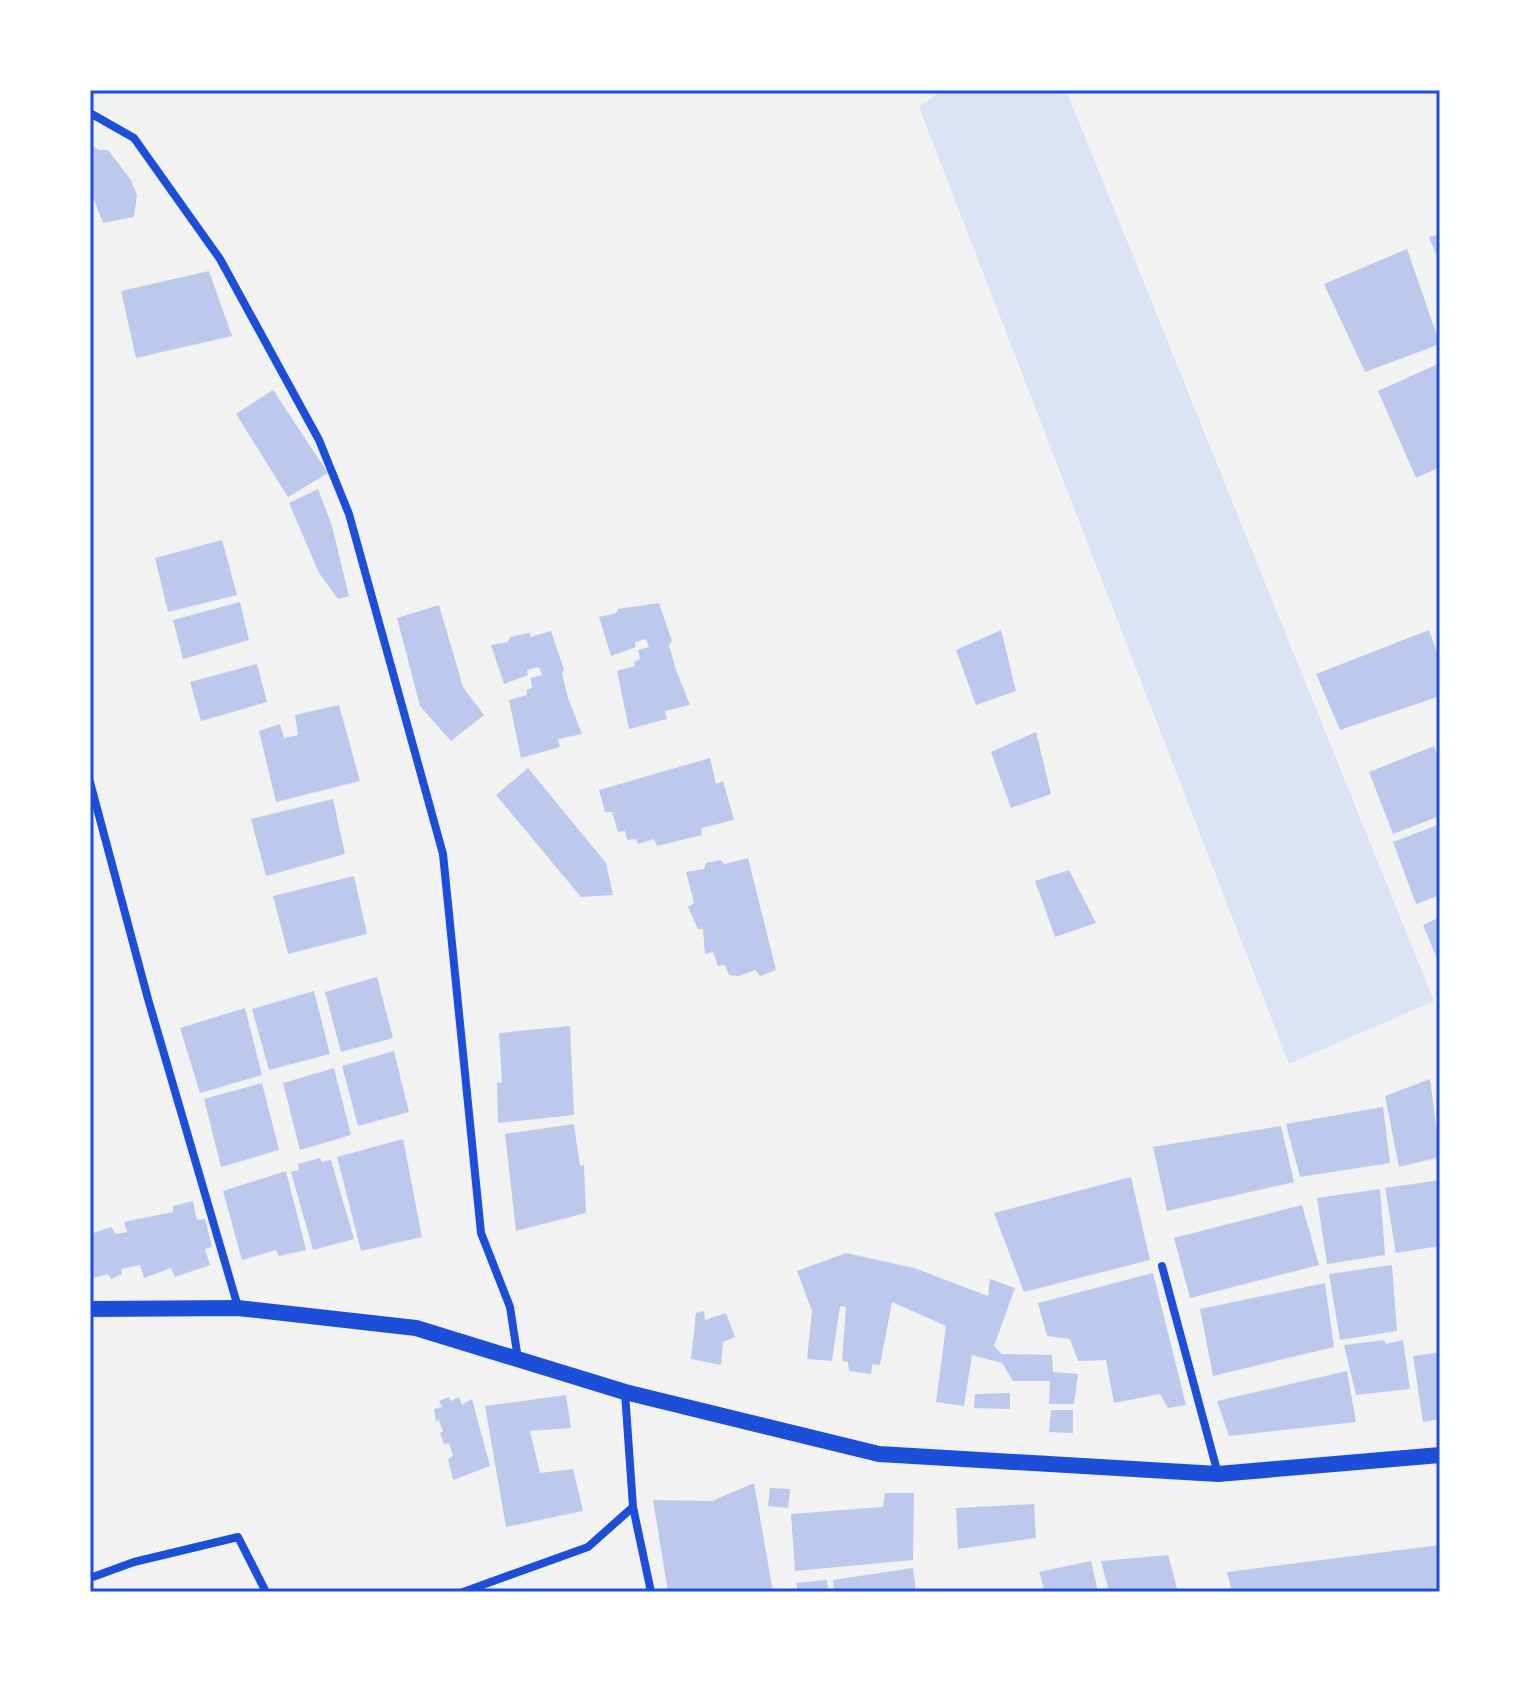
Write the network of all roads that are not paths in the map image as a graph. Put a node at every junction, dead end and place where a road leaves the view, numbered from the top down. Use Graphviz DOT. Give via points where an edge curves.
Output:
graph roads {
  1 [pos="90,113"];
  2 [pos="90,782"];
  3 [pos="1162,1266"];
  4 [pos="238,1308"];
  5 [pos="90,1309"];
  6 [pos="518,1359"];
  7 [pos="625,1392"];
  8 [pos="1440,1455"];
  9 [pos="1218,1474"];
  10 [pos="633,1507"];
  11 [pos="90,1578"];
  12 [pos="266,1592"];
  13 [pos="463,1592"];
  14 [pos="651,1592"];
  1 -- 6 [label="street" via="134,138 220,259 319,440 349,514 443,854 481,1233 510,1307"];
  2 -- 4 [label="street"];
  3 -- 9 [label="street"];
  4 -- 5 [label="main road"];
  4 -- 6 [label="main road" via="416,1328"];
  6 -- 7 [label="main road"];
  7 -- 9 [label="main road" via="879,1454"];
  7 -- 10 [label="street"];
  8 -- 9 [label="main road"];
  10 -- 13 [label="street" via="588,1547"];
  10 -- 14 [label="street"];
  11 -- 12 [label="street" via="238,1537"];
}
